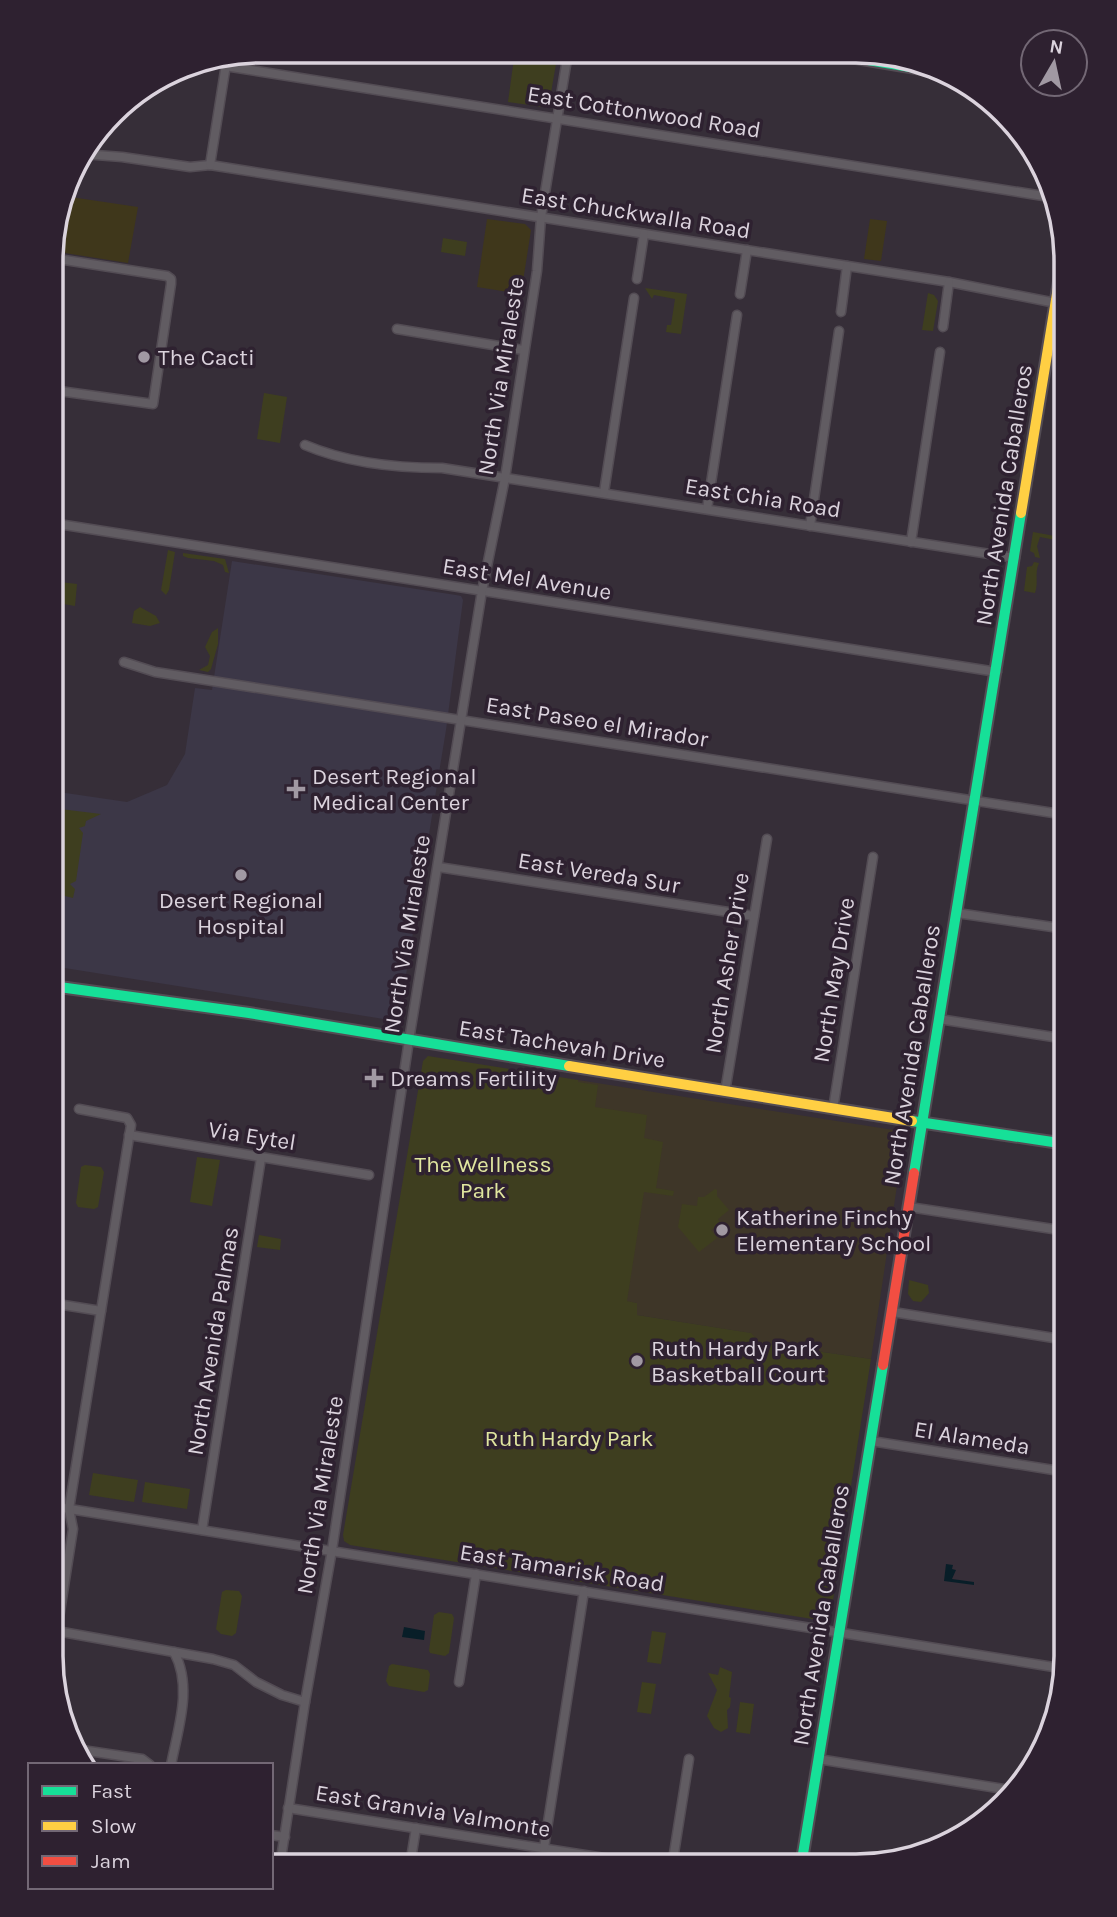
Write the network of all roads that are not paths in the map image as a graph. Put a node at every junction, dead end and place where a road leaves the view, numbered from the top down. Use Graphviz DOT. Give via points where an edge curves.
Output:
graph roads {
  1 [pos="566,63"];
  2 [pos="240,64"];
  3 [pos="225,67"];
  4 [pos="557,117"];
  5 [pos="94,155"];
  6 [pos="210,165"];
  7 [pos="1043,196"];
  8 [pos="541,218"];
  9 [pos="644,234"];
  10 [pos="747,250"];
  11 [pos="63,260"];
  12 [pos="847,266"];
  13 [pos="637,279"];
  14 [pos="949,282"];
  15 [pos="740,294"];
  16 [pos="634,298"];
  17 [pos="1054,303"];
  18 [pos="841,312"];
  19 [pos="1054,315"];
  20 [pos="737,316"];
  21 [pos="943,327"];
  22 [pos="397,329"];
  23 [pos="839,331"];
  24 [pos="523,350"];
  25 [pos="940,352"];
  26 [pos="63,392"];
  27 [pos="305,445"];
  28 [pos="505,478"];
  29 [pos="604,492"];
  30 [pos="707,509"];
  31 [pos="63,525"];
  32 [pos="810,526"];
  33 [pos="911,542"];
  34 [pos="1015,558"];
  35 [pos="482,591"];
  36 [pos="124,662"];
  37 [pos="997,672"];
  38 [pos="462,720"];
  39 [pos="976,801"];
  40 [pos="1054,813"];
  41 [pos="767,839"];
  42 [pos="873,857"];
  43 [pos="438,867"];
  44 [pos="957,913"];
  45 [pos="754,916"];
  46 [pos="1054,927"];
  47 [pos="63,987"];
  48 [pos="939,1019"];
  49 [pos="1054,1037"];
  50 [pos="409,1040"];
  51 [pos="725,1092"];
  52 [pos="79,1109"];
  53 [pos="833,1109"];
  54 [pos="922,1122"];
  55 [pos="129,1135"];
  56 [pos="1054,1142"];
  57 [pos="261,1158"];
  58 [pos="369,1175"];
  59 [pos="909,1207"];
  60 [pos="1054,1229"];
  61 [pos="63,1305"];
  62 [pos="101,1311"];
  63 [pos="893,1312"];
  64 [pos="1054,1338"];
  65 [pos="871,1441"];
  66 [pos="1054,1470"];
  67 [pos="63,1508"];
  68 [pos="69,1509"];
  69 [pos="202,1530"];
  70 [pos="332,1550"];
  71 [pos="477,1574"];
  72 [pos="63,1582"];
  73 [pos="584,1591"];
  74 [pos="63,1632"];
  75 [pos="838,1632"];
  76 [pos="174,1652"];
  77 [pos="1054,1667"];
  78 [pos="459,1682"];
  79 [pos="305,1702"];
  80 [pos="87,1751"];
  81 [pos="689,1759"];
  82 [pos="818,1759"];
  83 [pos="147,1763"];
  84 [pos="171,1763"];
  85 [pos="1002,1789"];
  86 [pos="288,1808"];
  87 [pos="415,1828"];
  88 [pos="273,1835"];
  89 [pos="285,1837"];
  90 [pos="544,1848"];
  91 [pos="282,1854"];
  92 [pos="411,1854"];
  93 [pos="581,1854"];
  94 [pos="674,1854"];
  95 [pos="803,1854"];
  1 -- 4 [label="street, North Via Miraleste"];
  2 -- 4 [label="street, East Cottonwood Road"];
  3 -- 6 [label="street"];
  4 -- 7 [label="street, East Cottonwood Road"];
  4 -- 8 [label="street, North Via Miraleste"];
  5 -- 6 [label="street, East Chuckwalla Road" via="190,167"];
  6 -- 8 [label="street, East Chuckwalla Road"];
  8 -- 9 [label="street, East Chuckwalla Road"];
  8 -- 24 [label="street, North Via Miraleste"];
  9 -- 10 [label="street, East Chuckwalla Road"];
  9 -- 13 [label="street"];
  10 -- 12 [label="street, East Chuckwalla Road"];
  10 -- 15 [label="street"];
  11 -- 26 [label="street" via="171,279 153,404"];
  12 -- 14 [label="street, East Chuckwalla Road"];
  12 -- 18 [label="street"];
  14 -- 17 [label="street, East Chuckwalla Road"];
  14 -- 21 [label="street"];
  16 -- 29 [label="street"];
  19 -- 34 [label="street, North Avenida Caballeros"];
  20 -- 30 [label="street"];
  22 -- 24 [label="street"];
  23 -- 32 [label="street"];
  24 -- 28 [label="street, North Via Miraleste"];
  25 -- 33 [label="street"];
  27 -- 28 [label="street, East Chia Road" via="328,454 392,465"];
  28 -- 29 [label="street, East Chia Road"];
  28 -- 35 [label="street, North Via Miraleste"];
  29 -- 30 [label="street, East Chia Road"];
  30 -- 32 [label="street, East Chia Road"];
  31 -- 35 [label="street, East Mel Avenue"];
  32 -- 33 [label="street, East Chia Road"];
  33 -- 34 [label="street, East Chia Road"];
  34 -- 37 [label="street, North Avenida Caballeros"];
  35 -- 37 [label="street, East Mel Avenue"];
  35 -- 38 [label="street, North Via Miraleste"];
  36 -- 38 [label="street, East Paseo el Mirador" via="155,672"];
  37 -- 39 [label="street, North Avenida Caballeros"];
  38 -- 39 [label="street, East Paseo el Mirador"];
  38 -- 43 [label="street, North Via Miraleste"];
  39 -- 40 [label="street, East Paseo el Mirador"];
  39 -- 44 [label="street, North Avenida Caballeros"];
  41 -- 45 [label="street, North Asher Drive"];
  42 -- 53 [label="street, North May Drive"];
  43 -- 45 [label="street, East Vereda Sur"];
  43 -- 50 [label="street, North Via Miraleste"];
  44 -- 46 [label="street"];
  44 -- 48 [label="street, North Avenida Caballeros"];
  45 -- 51 [label="street, North Asher Drive"];
  47 -- 50 [label="street, East Tachevah Drive"];
  48 -- 49 [label="street"];
  48 -- 54 [label="street, North Avenida Caballeros"];
  50 -- 51 [label="street, East Tachevah Drive"];
  50 -- 70 [label="street, North Via Miraleste"];
  51 -- 53 [label="street, East Tachevah Drive"];
  52 -- 55 [label="street" via="127,1118"];
  53 -- 54 [label="street, East Tachevah Drive"];
  54 -- 56 [label="street, East Tachevah Drive"];
  54 -- 59 [label="street, North Avenida Caballeros"];
  55 -- 57 [label="street, Via Eytel"];
  55 -- 62 [label="street"];
  57 -- 58 [label="street, Via Eytel"];
  57 -- 69 [label="street, North Avenida Palmas"];
  59 -- 60 [label="street"];
  59 -- 63 [label="street, North Avenida Caballeros"];
  61 -- 62 [label="street"];
  62 -- 68 [label="street"];
  63 -- 64 [label="street"];
  63 -- 65 [label="street, North Avenida Caballeros"];
  65 -- 66 [label="street, El Alameda"];
  65 -- 75 [label="street, North Avenida Caballeros"];
  67 -- 68 [label="street, East Tamarisk Road"];
  68 -- 69 [label="street, East Tamarisk Road"];
  68 -- 72 [label="street" via="73,1529"];
  69 -- 70 [label="street, East Tamarisk Road"];
  70 -- 71 [label="street, East Tamarisk Road"];
  70 -- 79 [label="street, North Via Miraleste"];
  71 -- 73 [label="street, East Tamarisk Road"];
  71 -- 78 [label="street"];
  73 -- 75 [label="street, East Tamarisk Road"];
  73 -- 90 [label="street"];
  74 -- 76 [label="street"];
  75 -- 77 [label="street, East Tamarisk Road"];
  75 -- 82 [label="street, North Avenida Caballeros"];
  76 -- 79 [label="street" via="234,1665 256,1682"];
  76 -- 84 [label="street" via="184,1685"];
  79 -- 86 [label="street, North Via Miraleste"];
  80 -- 83 [label="street"];
  81 -- 94 [label="street"];
  82 -- 85 [label="street"];
  82 -- 95 [label="street, North Avenida Caballeros"];
  86 -- 87 [label="street, East Granvia Valmonte"];
  86 -- 89 [label="street, North Via Miraleste"];
  87 -- 90 [label="street, East Granvia Valmonte"];
  87 -- 92 [label="street"];
  88 -- 89 [label="street"];
  89 -- 91 [label="street, North Via Miraleste"];
  90 -- 93 [label="street, East Granvia Valmonte"];
}
